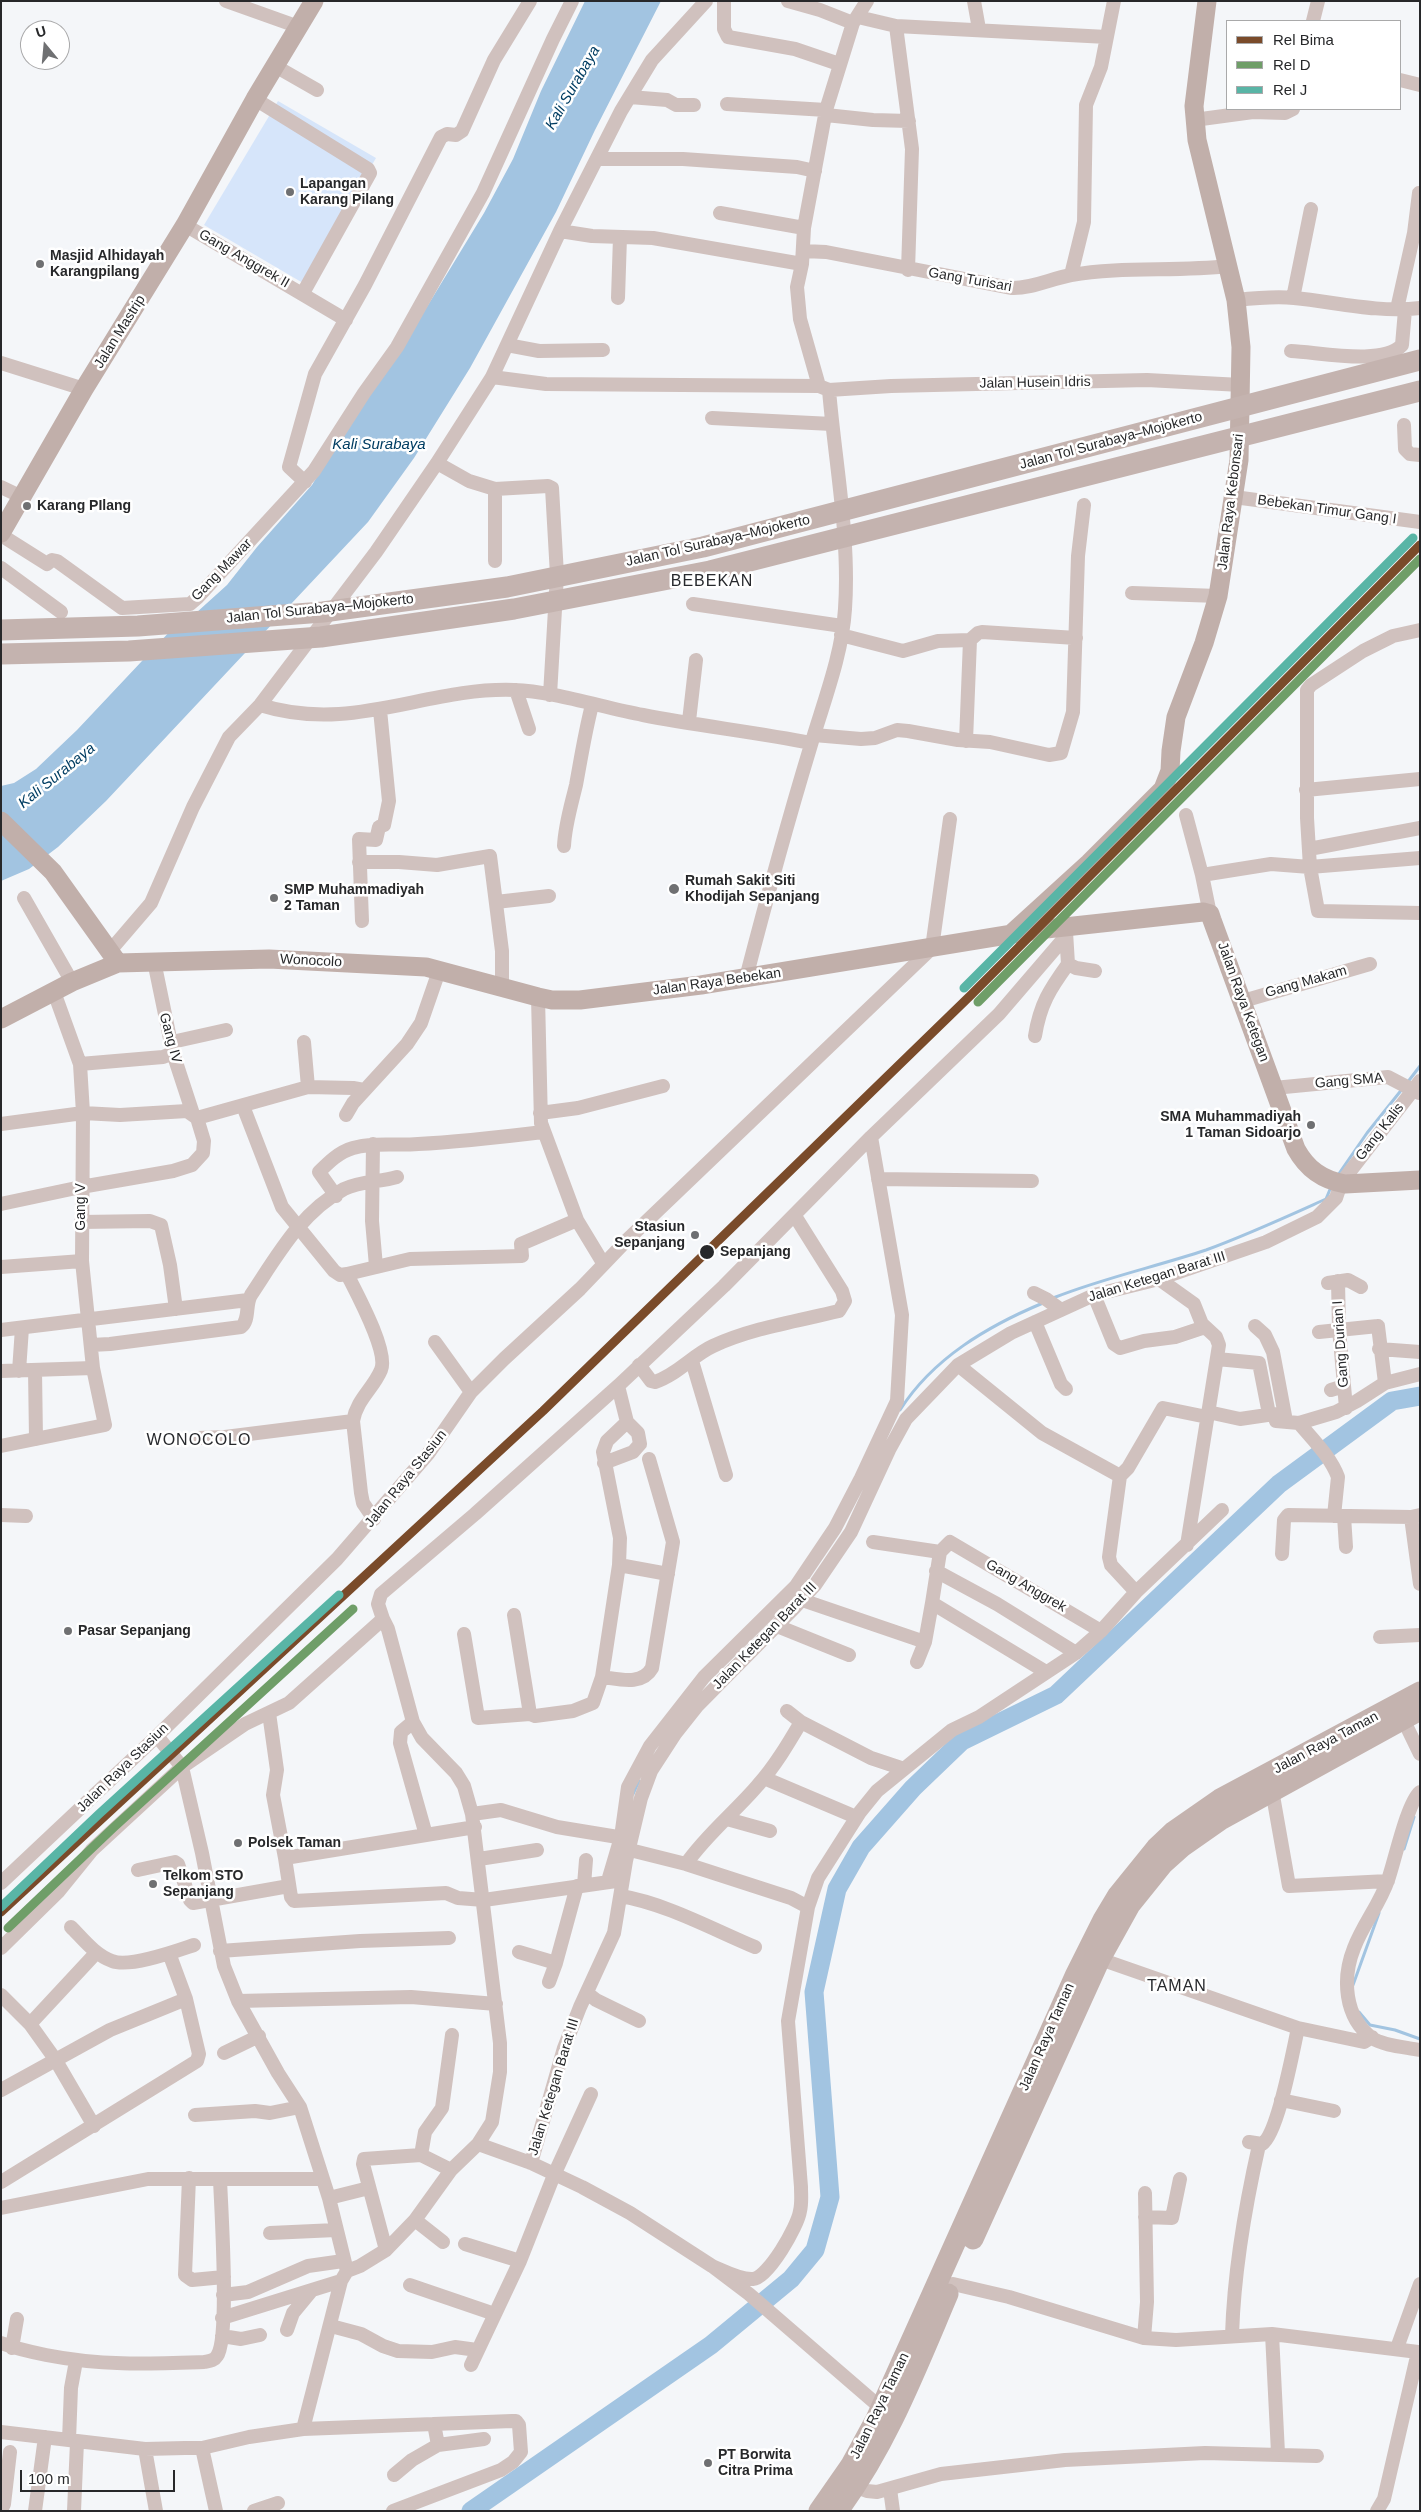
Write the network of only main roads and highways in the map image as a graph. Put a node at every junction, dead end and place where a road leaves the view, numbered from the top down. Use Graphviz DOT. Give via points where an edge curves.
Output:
graph roads {
  1 [pos="314,1"];
  2 [pos="1207,1"];
  3 [pos="1420,360"];
  4 [pos="1420,391"];
  5 [pos="1,534"];
  6 [pos="1,630"];
  7 [pos="1,654"];
  8 [pos="1,821"];
  9 [pos="1008,934"];
  10 [pos="114,957"];
  11 [pos="502,987"];
  12 [pos="1,1019"];
  13 [pos="1420,1180"];
  14 [pos="1420,1692"];
  15 [pos="1411,1714"];
  16 [pos="841,2509"];
  17 [pos="819,2511"];
  1 -- 5 [label="main road, Jalan Mastrip"];
  2 -- 9 [label="main road, Jalan Raya Kebonsari" via="1194,120 1236,300 1241,385 1239,460 1218,596 1176,717 1170,771 1163,790 1089,863"];
  3 -- 6 [label="highway, Jalan Tol Surabaya–Mojokerto, bridge" via="713,544 508,587 323,612 138,626"];
  4 -- 7 [label="highway, Jalan Tol Surabaya–Mojokerto, bridge" via="710,571 514,609 321,637 129,651"];
  8 -- 10 [label="main road" via="53,872"];
  9 -- 11 [label="main road, Jalan Raya Bebekan" via="746,978 580,1000 552,1000"];
  9 -- 13 [label="main road, Jalan Raya Ketegan" via="1066,932 1203,912 1210,914 1301,1158 1314,1172 1335,1181"];
  10 -- 11 [label="main road, Wonocolo" via="154,961 269,958 426,967"];
  10 -- 12 [label="main road, Wonocolo"];
  14 -- 17 [label="highway, Jalan Raya Taman" via="1197,1814 1156,1848 1118,1895 1075,1976 881,2408 851,2465"];
  15 -- 16 [label="highway, Jalan Raya Taman" via="1205,1829 1163,1864 1130,1905 1100,1959 889,2430"];
}
